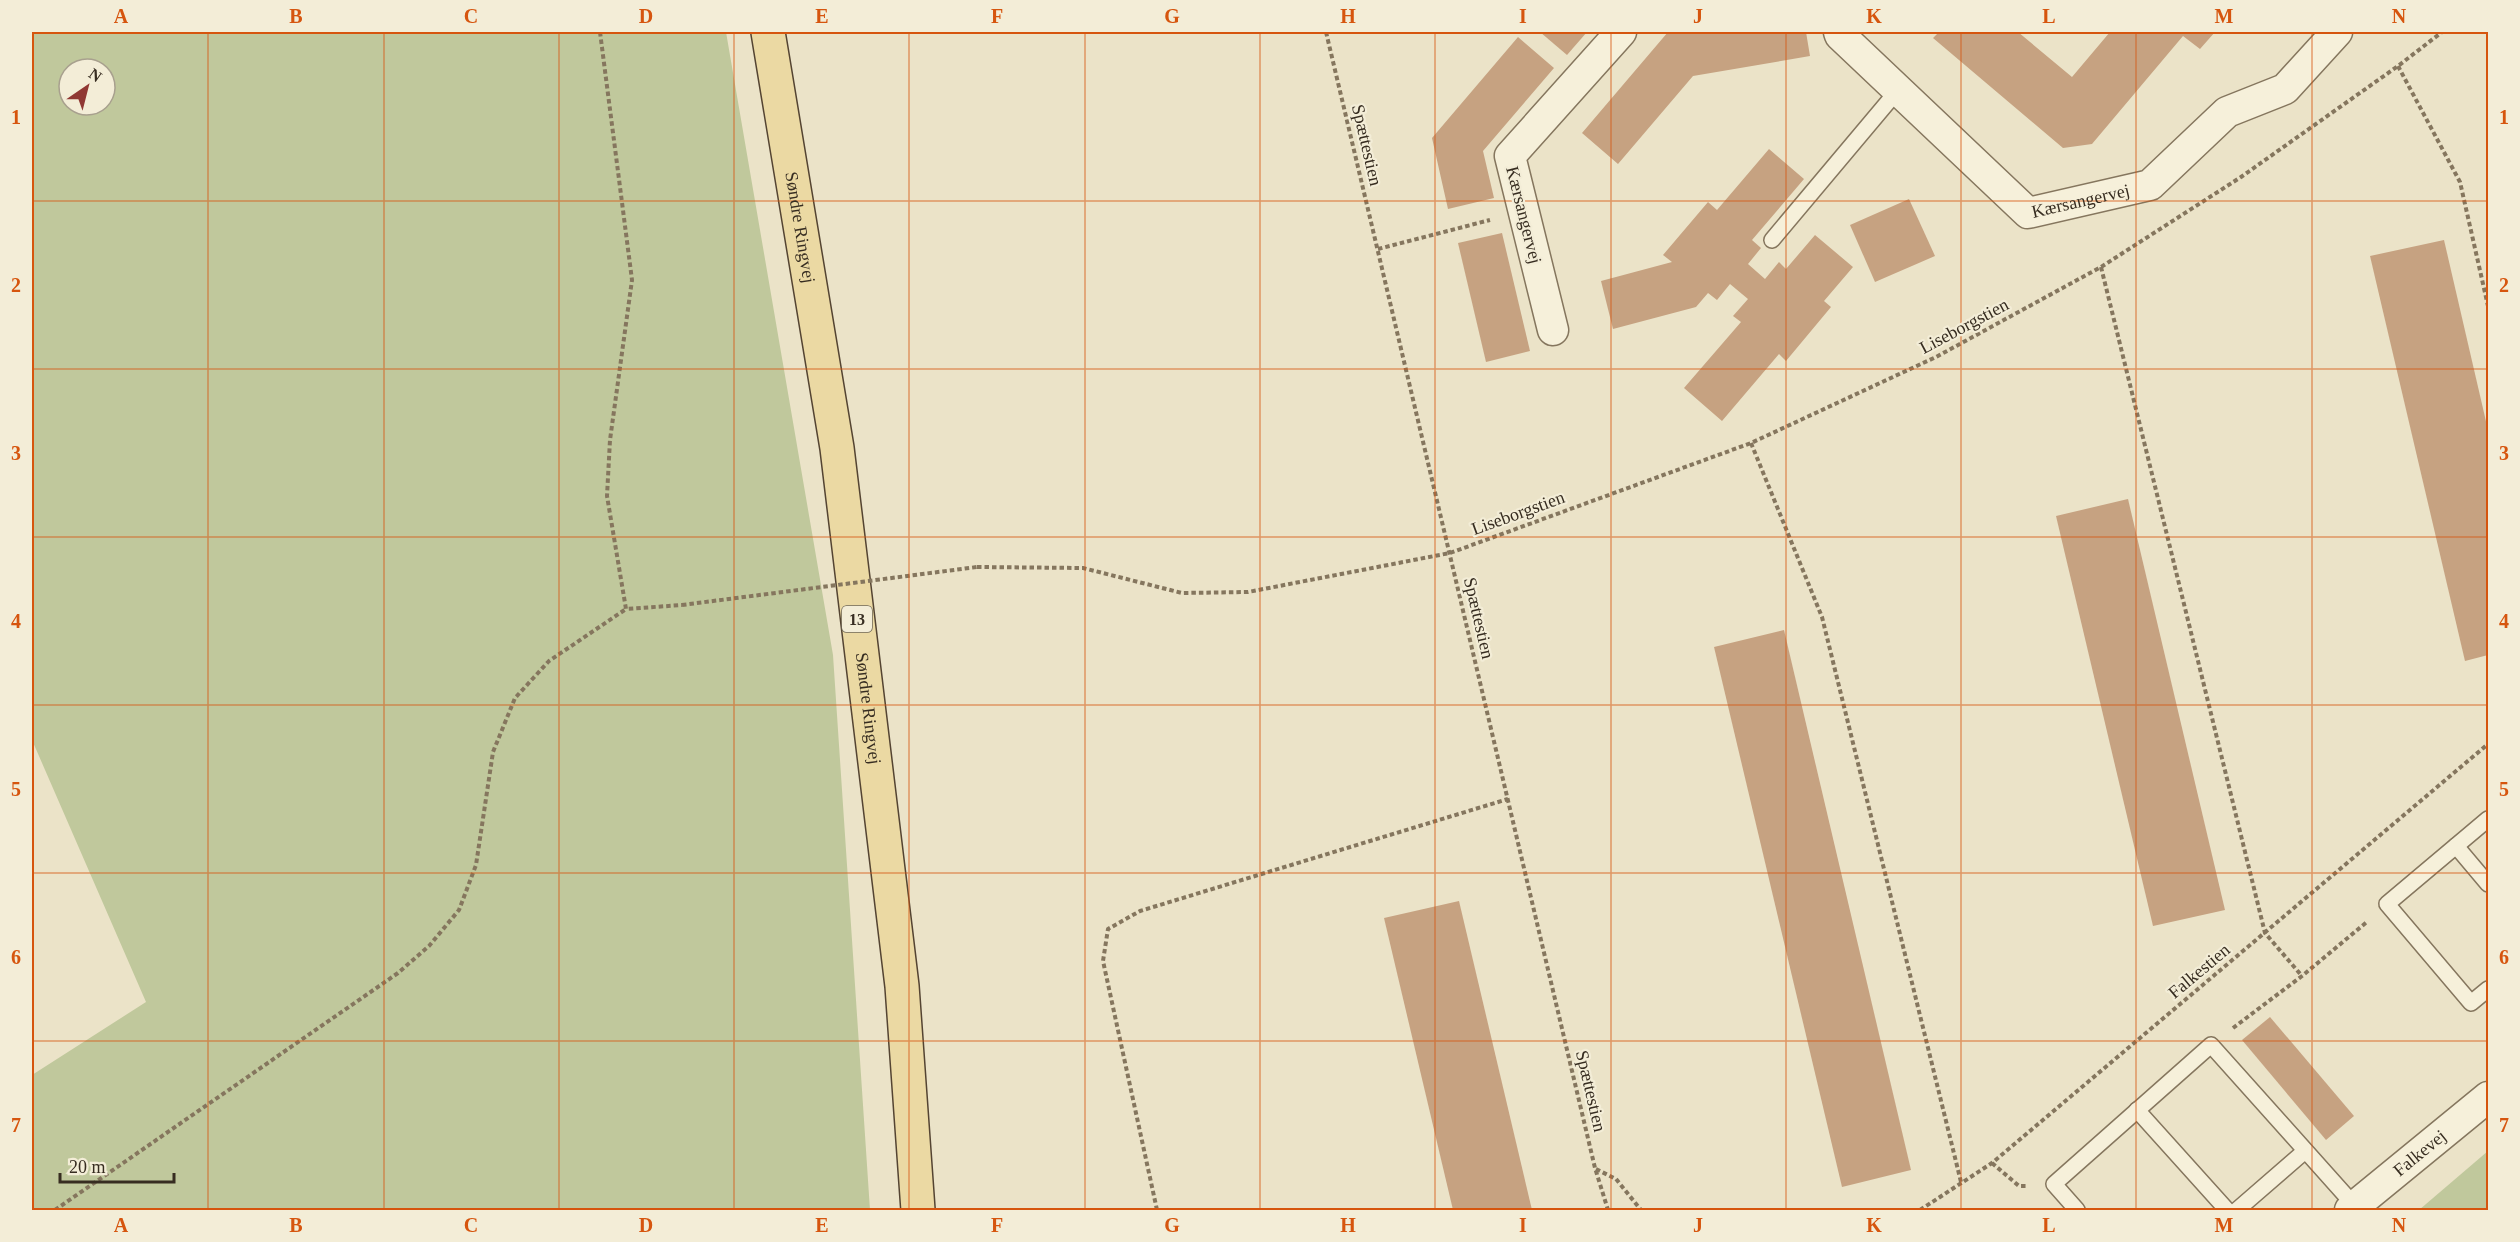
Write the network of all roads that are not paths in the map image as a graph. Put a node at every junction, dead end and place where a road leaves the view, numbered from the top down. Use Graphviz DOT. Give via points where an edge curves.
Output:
graph roads {
  1 [pos="768,32"];
  2 [pos="1621,32"];
  3 [pos="1839,32"];
  4 [pos="2337,32"];
  5 [pos="1898,90"];
  6 [pos="1772,240"];
  7 [pos="1553,330"];
  8 [pos="2488,819"];
  9 [pos="2456,846"];
  10 [pos="2488,884"];
  11 [pos="2488,989"];
  12 [pos="2488,1096"];
  13 [pos="2138,1110"];
  14 [pos="2305,1150"];
  15 [pos="2353,1208"];
  16 [pos="918,1210"];
  17 [pos="2077,1210"];
  18 [pos="2227,1210"];
  19 [pos="2237,1210"];
  1 -- 16 [label="main road, Søndre Ringvej / 13" via="838,460 902,986"];
  2 -- 7 [label="street, Kærsangervej" via="1510,156"];
  3 -- 5 [label="street, Kærsangervej"];
  4 -- 5 [label="street, Kærsangervej" via="2285,89 2227,112 2150,185 2028,213"];
  5 -- 6 [label="lane"];
  8 -- 9 [label="lane"];
  9 -- 10 [label="lane"];
  9 -- 11 [label="lane" via="2388,904 2471,1003"];
  12 -- 15 [label="street, Falkevej"];
  13 -- 14 [label="lane" via="2211,1045"];
  13 -- 17 [label="lane" via="2054,1184"];
  13 -- 18 [label="lane"];
  14 -- 15 [label="lane"];
  14 -- 19 [label="lane"];
}
